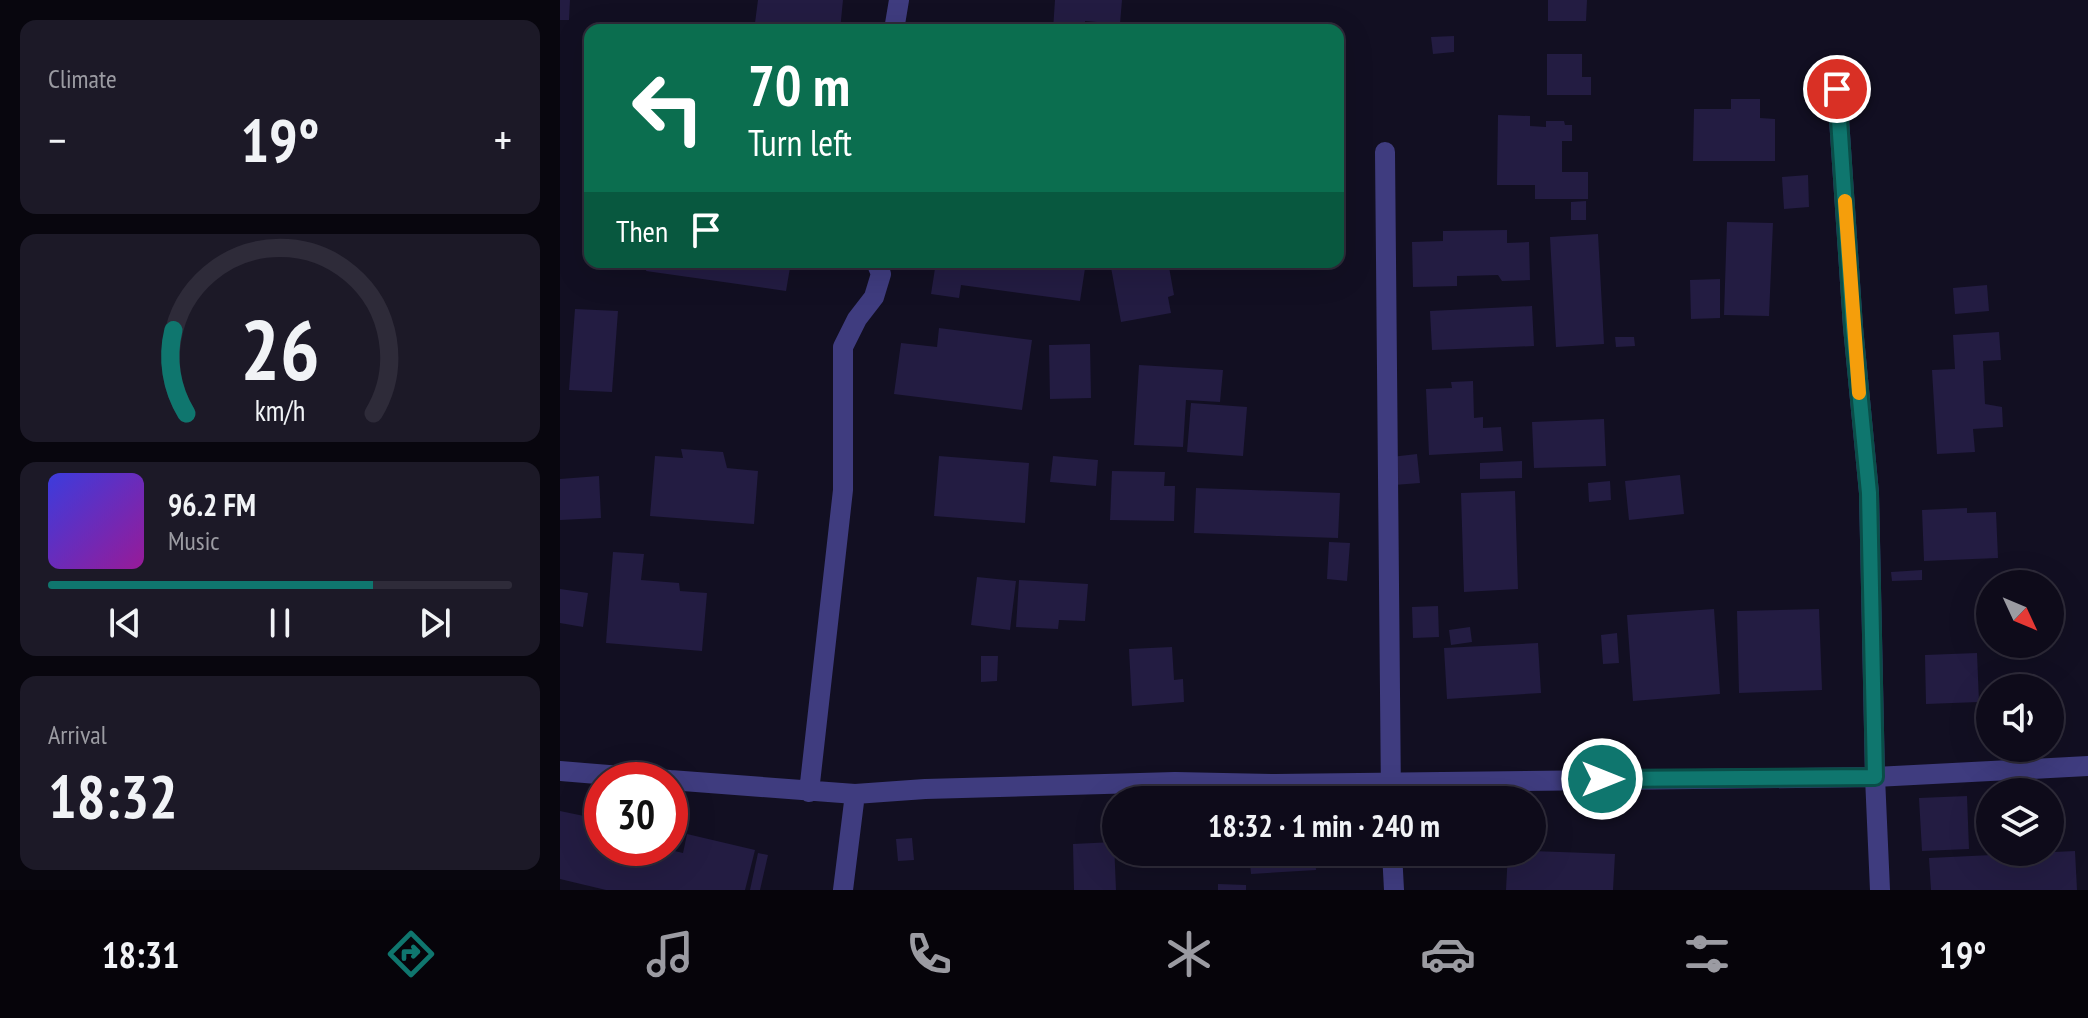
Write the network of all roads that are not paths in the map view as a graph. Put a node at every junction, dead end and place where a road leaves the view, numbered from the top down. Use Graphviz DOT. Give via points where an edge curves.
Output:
graph roads {
  1 [pos="899,0"];
  2 [pos="895,24"];
  3 [pos="1837,89"];
  4 [pos="1385,152"];
  5 [pos="878,268"];
  6 [pos="2088,766"];
  7 [pos="560,771"];
  8 [pos="584,773"];
  9 [pos="1875,777"];
  10 [pos="688,782"];
  11 [pos="1313,786"];
  12 [pos="1390,786"];
  13 [pos="1539,786"];
  14 [pos="809,792"];
  15 [pos="855,794"];
  16 [pos="1393,866"];
  17 [pos="843,890"];
  18 [pos="1394,890"];
  19 [pos="1880,890"];
  1 -- 2 [label="street"];
  3 -- 9 [label="street" via="1869,493"];
  4 -- 12 [label="street"];
  5 -- 14 [label="street" via="874,297 843,347 843,490"];
  6 -- 9 [label="street"];
  7 -- 8 [label="street"];
  9 -- 13 [label="street"];
  9 -- 19 [label="street"];
  10 -- 14 [label="street"];
  11 -- 15 [label="street" via="1175,782"];
  14 -- 15 [label="street"];
  15 -- 17 [label="street"];
  16 -- 18 [label="street"];
}
